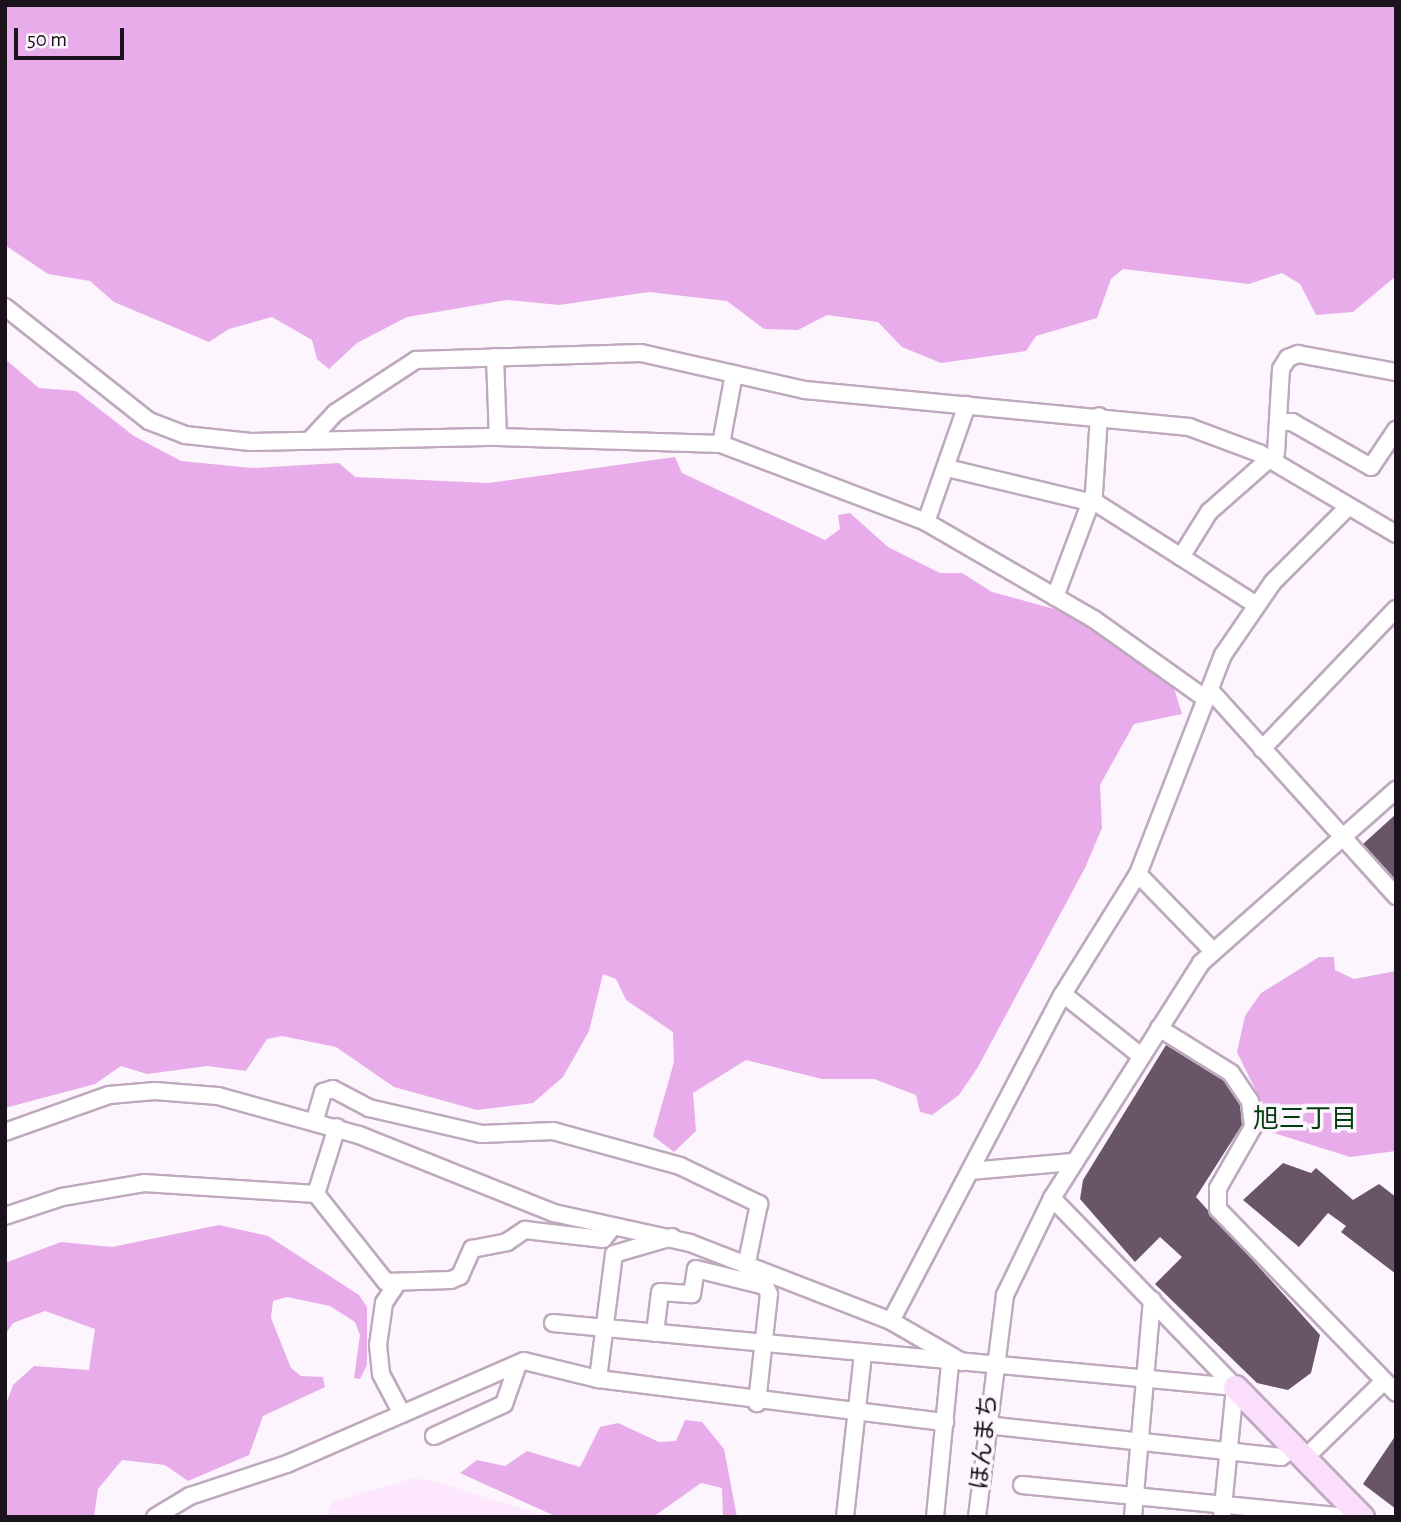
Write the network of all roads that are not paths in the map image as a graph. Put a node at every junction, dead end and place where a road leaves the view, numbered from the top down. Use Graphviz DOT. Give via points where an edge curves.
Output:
graph roads {
  1 [pos="5,307"];
  2 [pos="495,357"];
  3 [pos="1396,372"];
  4 [pos="734,374"];
  5 [pos="967,405"];
  6 [pos="1099,416"];
  7 [pos="1280,422"];
  8 [pos="1396,430"];
  9 [pos="498,437"];
  10 [pos="309,441"];
  11 [pos="721,444"];
  12 [pos="1271,460"];
  13 [pos="947,468"];
  14 [pos="1092,502"];
  15 [pos="1349,506"];
  16 [pos="926,522"];
  17 [pos="1396,534"];
  18 [pos="1181,556"];
  19 [pos="1055,597"];
  20 [pos="1255,604"];
  21 [pos="1396,609"];
  22 [pos="1208,695"];
  23 [pos="1262,749"];
  24 [pos="1396,790"];
  25 [pos="1341,838"];
  26 [pos="1138,874"];
  27 [pos="1396,896"];
  28 [pos="1213,951"];
  29 [pos="1063,994"];
  30 [pos="1159,1028"];
  31 [pos="1141,1056"];
  32 [pos="315,1121"];
  33 [pos="337,1127"];
  34 [pos="5,1132"];
  35 [pos="1073,1162"];
  36 [pos="970,1171"];
  37 [pos="316,1194"];
  38 [pos="1052,1198"];
  39 [pos="5,1216"];
  40 [pos="612,1228"];
  41 [pos="672,1237"];
  42 [pos="747,1267"];
  43 [pos="398,1282"];
  44 [pos="1152,1300"];
  45 [pos="891,1321"];
  46 [pos="554,1323"];
  47 [pos="604,1327"];
  48 [pos="655,1333"];
  49 [pos="764,1345"];
  50 [pos="863,1354"];
  51 [pos="956,1363"];
  52 [pos="518,1364"];
  53 [pos="993,1368"];
  54 [pos="598,1379"];
  55 [pos="1146,1382"];
  56 [pos="1383,1382"];
  57 [pos="1235,1387"];
  58 [pos="1396,1393"];
  59 [pos="757,1403"];
  60 [pos="402,1414"];
  61 [pos="856,1415"];
  62 [pos="945,1422"];
  63 [pos="986,1424"];
  64 [pos="434,1436"];
  65 [pos="1140,1441"];
  66 [pos="1229,1452"];
  67 [pos="1299,1453"];
  68 [pos="1022,1485"];
  69 [pos="1135,1496"];
  70 [pos="1222,1511"];
  71 [pos="1355,1516"];
  72 [pos="155,1517"];
  73 [pos="845,1517"];
  74 [pos="935,1517"];
  75 [pos="977,1517"];
  76 [pos="1133,1517"];
  1 -- 10 [label="street" via="165,429 251,442"];
  2 -- 4 [label="street" via="641,353"];
  2 -- 9 [label="street"];
  2 -- 10 [label="street" via="403,366 335,413"];
  3 -- 7 [label="street" via="1298,354 1288,358 1281,369"];
  4 -- 5 [label="street" via="805,390"];
  4 -- 11 [label="street"];
  5 -- 6 [label="street"];
  5 -- 13 [label="street"];
  6 -- 12 [label="street" via="1189,427"];
  6 -- 14 [label="street"];
  7 -- 8 [label="street" via="1292,422 1371,467"];
  7 -- 12 [label="street"];
  9 -- 10 [label="street"];
  9 -- 11 [label="street"];
  11 -- 16 [label="street"];
  12 -- 15 [label="street"];
  12 -- 18 [label="street" via="1209,512"];
  13 -- 14 [label="street"];
  13 -- 16 [label="street"];
  14 -- 18 [label="street"];
  14 -- 19 [label="street"];
  15 -- 17 [label="street"];
  15 -- 20 [label="street"];
  16 -- 19 [label="street"];
  18 -- 20 [label="street"];
  19 -- 22 [label="street"];
  20 -- 22 [label="street"];
  21 -- 23 [label="street"];
  22 -- 23 [label="street"];
  22 -- 26 [label="street"];
  23 -- 25 [label="street"];
  24 -- 25 [label="street, ほんまち"];
  25 -- 27 [label="street"];
  25 -- 28 [label="street, ほんまち"];
  26 -- 28 [label="street"];
  26 -- 29 [label="street"];
  28 -- 30 [label="street, ほんまち"];
  29 -- 31 [label="street"];
  29 -- 36 [label="street"];
  30 -- 31 [label="street, ほんまち"];
  30 -- 56 [label="street" via="1231,1073 1250,1101 1254,1128 1218,1188 1218,1209"];
  31 -- 35 [label="street, ほんまち"];
  32 -- 33 [label="street"];
  32 -- 34 [label="street" via="218,1096 155,1091 78,1103"];
  32 -- 42 [label="street" via="323,1092 333,1089 369,1108 482,1133 553,1131 680,1166 759,1203"];
  33 -- 37 [label="street"];
  33 -- 40 [label="street" via="554,1213"];
  35 -- 36 [label="street"];
  35 -- 38 [label="street, ほんまち"];
  36 -- 45 [label="street"];
  37 -- 39 [label="street" via="144,1183 62,1197"];
  37 -- 43 [label="street" via="386,1282"];
  38 -- 44 [label="street"];
  38 -- 53 [label="street, ほんまち" via="1005,1295"];
  40 -- 41 [label="street"];
  40 -- 43 [label="street" via="603,1239 524,1230 506,1242 472,1249 460,1276 451,1280"];
  41 -- 42 [label="street"];
  41 -- 47 [label="street" via="614,1254"];
  42 -- 45 [label="street"];
  43 -- 60 [label="street" via="384,1303 378,1345 381,1374"];
  44 -- 55 [label="street"];
  44 -- 57 [label="street"];
  45 -- 51 [label="street"];
  46 -- 47 [label="street"];
  47 -- 48 [label="street"];
  47 -- 54 [label="street"];
  48 -- 49 [label="street"];
  48 -- 49 [label="street" via="660,1292 692,1294 696,1269 705,1267 765,1286"];
  49 -- 50 [label="street"];
  49 -- 59 [label="street"];
  50 -- 51 [label="street"];
  50 -- 61 [label="street"];
  51 -- 53 [label="street"];
  51 -- 62 [label="street"];
  52 -- 54 [label="street" via="534,1359"];
  52 -- 60 [label="street"];
  52 -- 64 [label="street" via="504,1404"];
  53 -- 55 [label="street"];
  53 -- 63 [label="street, ほんまち"];
  54 -- 59 [label="street"];
  55 -- 57 [label="street"];
  55 -- 65 [label="street"];
  56 -- 58 [label="street"];
  56 -- 67 [label="street"];
  57 -- 66 [label="street"];
  57 -- 67 [label="street"];
  59 -- 61 [label="street"];
  60 -- 72 [label="street" via="287,1464 190,1496"];
  61 -- 62 [label="street"];
  61 -- 73 [label="street"];
  62 -- 74 [label="street"];
  63 -- 65 [label="street"];
  63 -- 75 [label="street, ほんまち"];
  65 -- 66 [label="street"];
  65 -- 69 [label="street"];
  66 -- 67 [label="street" via="1281,1457"];
  66 -- 70 [label="street"];
  67 -- 71 [label="street"];
  68 -- 69 [label="street"];
  69 -- 70 [label="street"];
  69 -- 76 [label="street"];
  70 -- 71 [label="street"];
}
